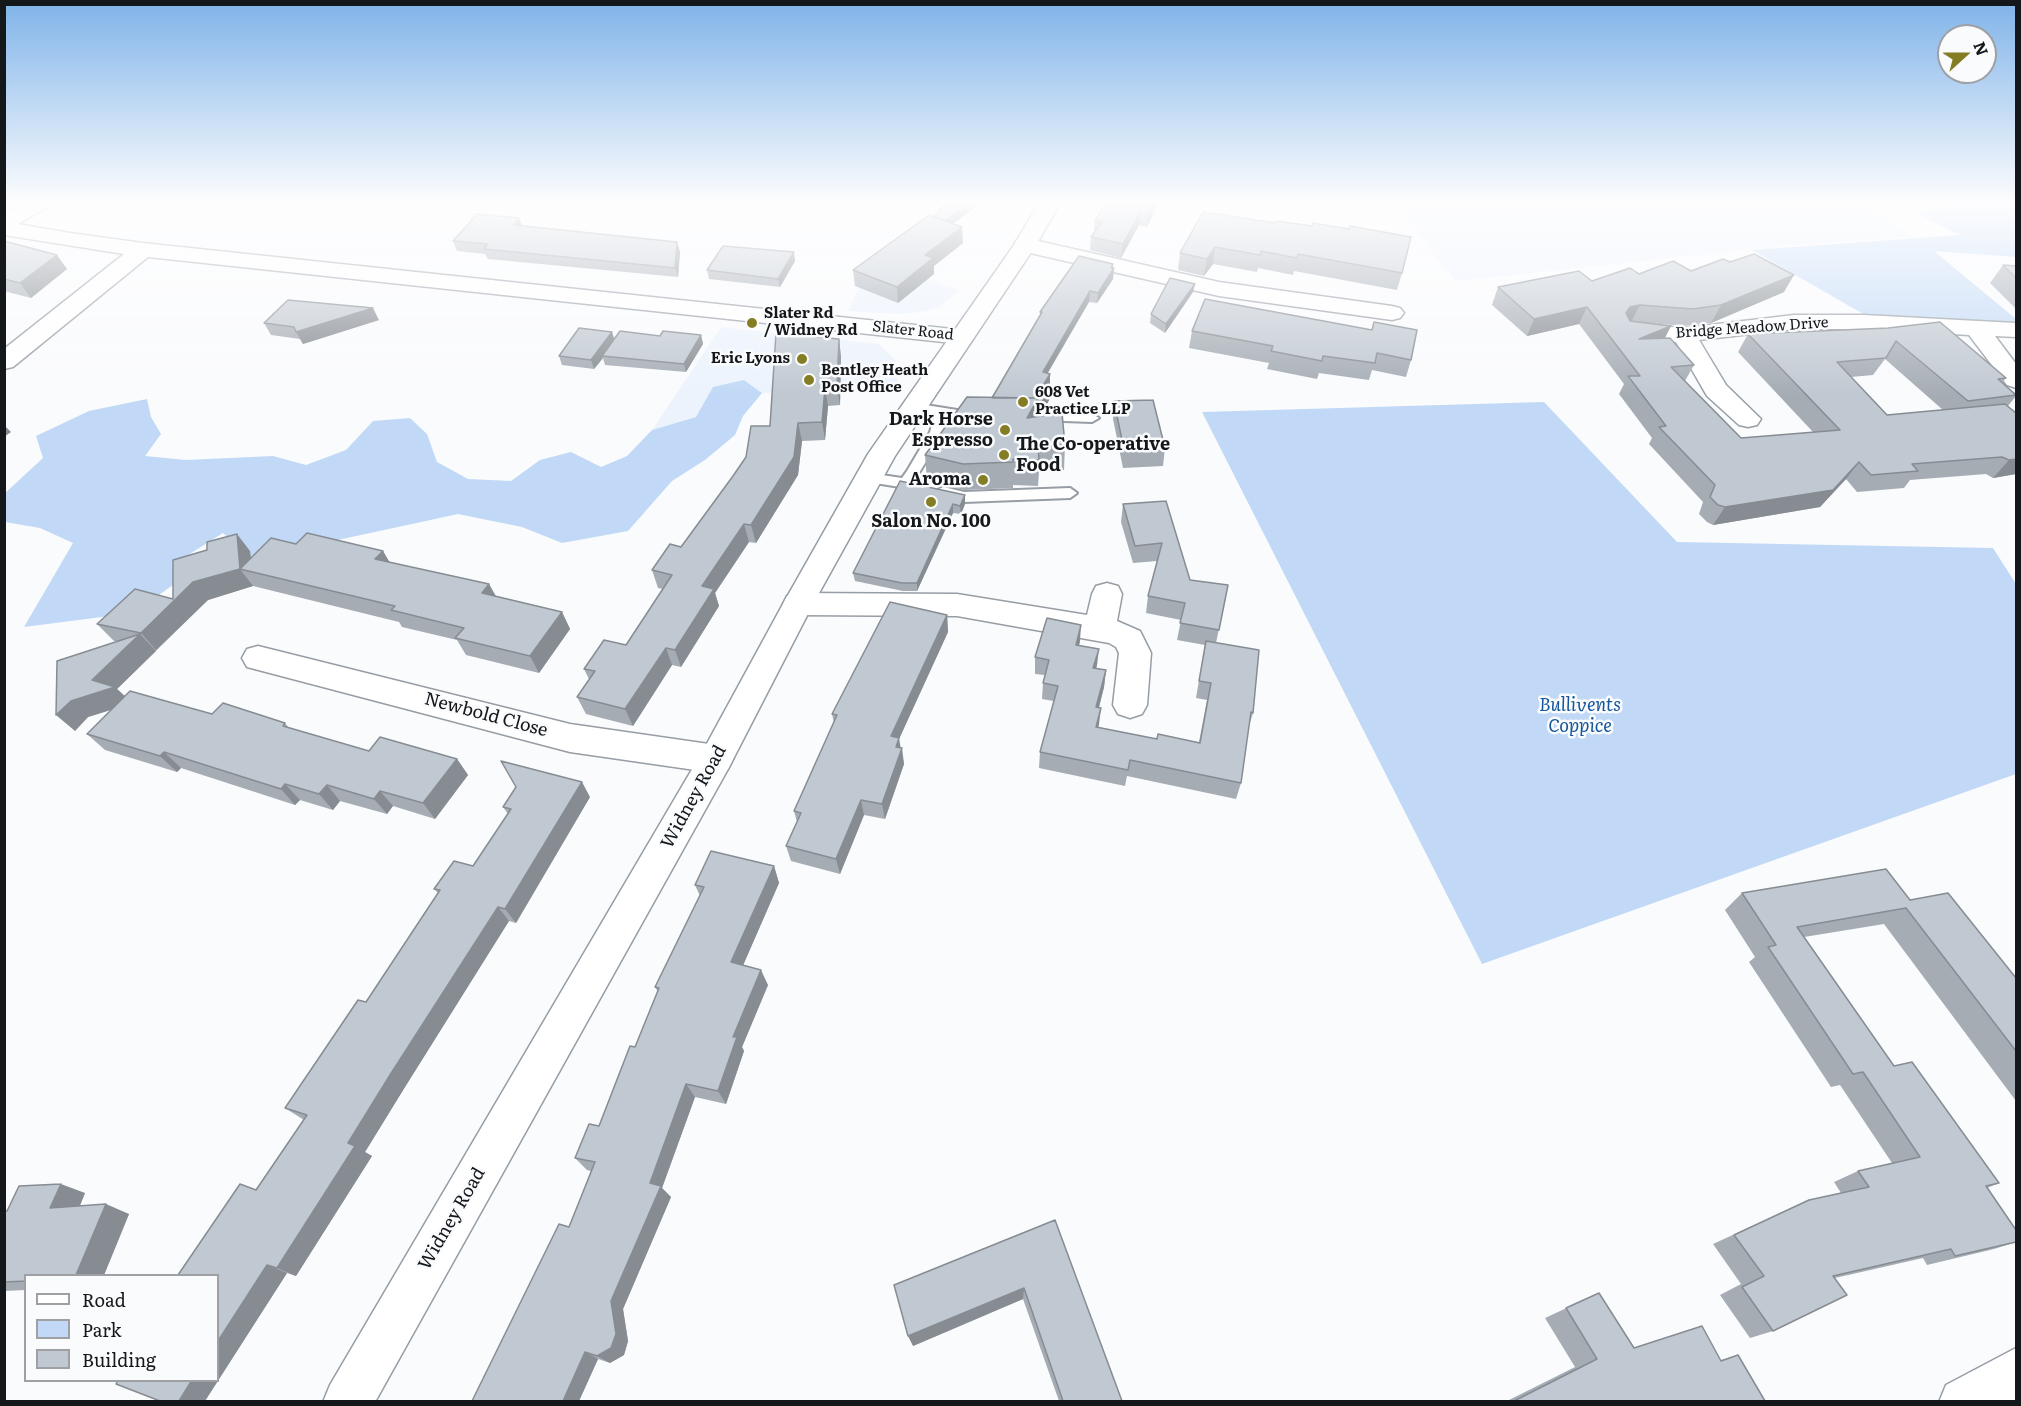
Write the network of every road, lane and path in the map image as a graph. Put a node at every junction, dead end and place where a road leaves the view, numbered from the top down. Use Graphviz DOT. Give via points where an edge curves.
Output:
graph roads {
  1 [pos="124,266"];
  2 [pos="290,266"];
  3 [pos="1010,266"];
  4 [pos="1115,266"];
  5 [pos="1392,313"];
  6 [pos="1977,329"];
  7 [pos="2016,330"];
  8 [pos="1631,331"];
  9 [pos="1684,334"];
  10 [pos="962,337"];
  11 [pos="4,362"];
  12 [pos="2016,380"];
  13 [pos="927,410"];
  14 [pos="991,417"];
  15 [pos="1025,417"];
  16 [pos="1092,418"];
  17 [pos="1748,420"];
  18 [pos="868,478"];
  19 [pos="906,483"];
  20 [pos="1070,493"];
  21 [pos="1107,594"];
  22 [pos="798,604"];
  23 [pos="1100,629"];
  24 [pos="258,658"];
  25 [pos="1130,705"];
  26 [pos="716,759"];
  27 [pos="2016,1372"];
  28 [pos="347,1401"];
  29 [pos="1963,1401"];
  1 -- 11 [label="street"];
  2 -- 10 [label="street, Slater Road"];
  3 -- 10 [label="street, Widney Road"];
  4 -- 5 [label="street" via="1334,312"];
  6 -- 7 [label="street, Bridge Meadow Drive"];
  6 -- 9 [label="street, Bridge Meadow Drive" via="1794,322"];
  6 -- 12 [label="street"];
  8 -- 9 [label="street, Bridge Meadow Drive"];
  9 -- 17 [label="street" via="1716,390"];
  10 -- 13 [label="street, Widney Road"];
  13 -- 14 [label="lane"];
  13 -- 18 [label="street, Widney Road"];
  13 -- 19 [label="lane" via="937,432"];
  15 -- 16 [label="lane"];
  18 -- 19 [label="lane"];
  18 -- 22 [label="street, Widney Road"];
  19 -- 20 [label="lane" via="964,497"];
  21 -- 23 [label="street"];
  22 -- 23 [label="street" via="957,606"];
  22 -- 26 [label="street, Widney Road"];
  23 -- 25 [label="street" via="1129,639 1135,653"];
  24 -- 26 [label="street, Newbold Close" via="570,738"];
  26 -- 28 [label="street, Widney Road"];
  27 -- 29 [label="street"];
}
